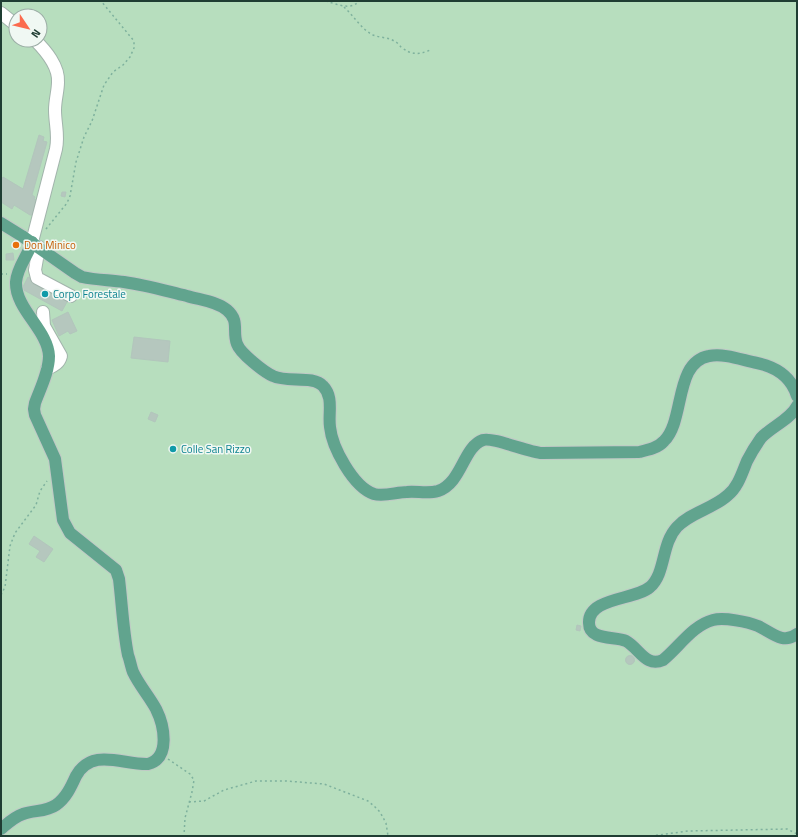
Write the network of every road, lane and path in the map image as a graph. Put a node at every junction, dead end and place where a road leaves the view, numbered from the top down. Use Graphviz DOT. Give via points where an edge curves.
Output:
graph roads {
  1 [pos="101,1"];
  2 [pos="326,1"];
  3 [pos="359,1"];
  4 [pos="333,2"];
  5 [pos="344,7"];
  6 [pos="42,48"];
  7 [pos="430,50"];
  8 [pos="1,223"];
  9 [pos="43,232"];
  10 [pos="35,245"];
  11 [pos="71,296"];
  12 [pos="43,312"];
  13 [pos="47,369"];
  14 [pos="797,396"];
  15 [pos="797,406"];
  16 [pos="49,477"];
  17 [pos="1,595"];
  18 [pos="797,634"];
  19 [pos="162,754"];
  20 [pos="189,802"];
  21 [pos="1,829"];
  22 [pos="797,834"];
  23 [pos="184,836"];
  24 [pos="388,836"];
  25 [pos="651,836"];
  1 -- 9 [label="path" via="134,41 134,48 130,57 113,72 104,86 76,162 70,196"];
  2 -- 4 [label="path"];
  3 -- 5 [label="path" via="357,4"];
  4 -- 5 [label="path"];
  5 -- 7 [label="path" via="364,29 375,36 396,41 410,52 420,54"];
  6 -- 10 [label="street" via="58,73 55,111 58,136"];
  8 -- 10 [label="main road"];
  10 -- 11 [label="street" via="37,278"];
  10 -- 13 [label="main road" via="18,271 16,286 21,302 47,347"];
  10 -- 14 [label="main road" via="82,277 143,285 206,301 223,308 235,320 237,344 259,367 278,378 315,381 325,388 330,401 330,429 340,455 356,480 374,494 429,493 443,489 454,479 474,446 486,439 547,454 640,452 651,449 664,442 670,433 682,388 690,370 697,362 709,356 723,356 774,368 788,380"];
  12 -- 13 [label="street" via="44,326 61,356 56,364"];
  13 -- 19 [label="main road" via="34,409 55,459 64,520 70,533 116,570 128,654 133,672 156,710 161,724 164,744"];
  15 -- 18 [label="main road" via="761,438 729,495 674,529 657,577 650,587 640,593 604,604 592,613 589,622 590,629 596,635 623,640 634,646 646,659 656,663 663,660 702,624 716,619 753,625 778,638 789,638"];
  16 -- 17 [label="path" via="40,491 36,505 15,532 10,546 5,587"];
  19 -- 20 [label="path" via="193,777"];
  19 -- 21 [label="main road" via="155,762 148,764 99,759 89,762 81,769 61,801 47,809 22,814"];
  20 -- 23 [label="path"];
  20 -- 24 [label="path" via="204,801 224,790 256,781 324,784 374,806 386,824"];
  22 -- 25 [label="path" via="787,829 688,831"];
}
